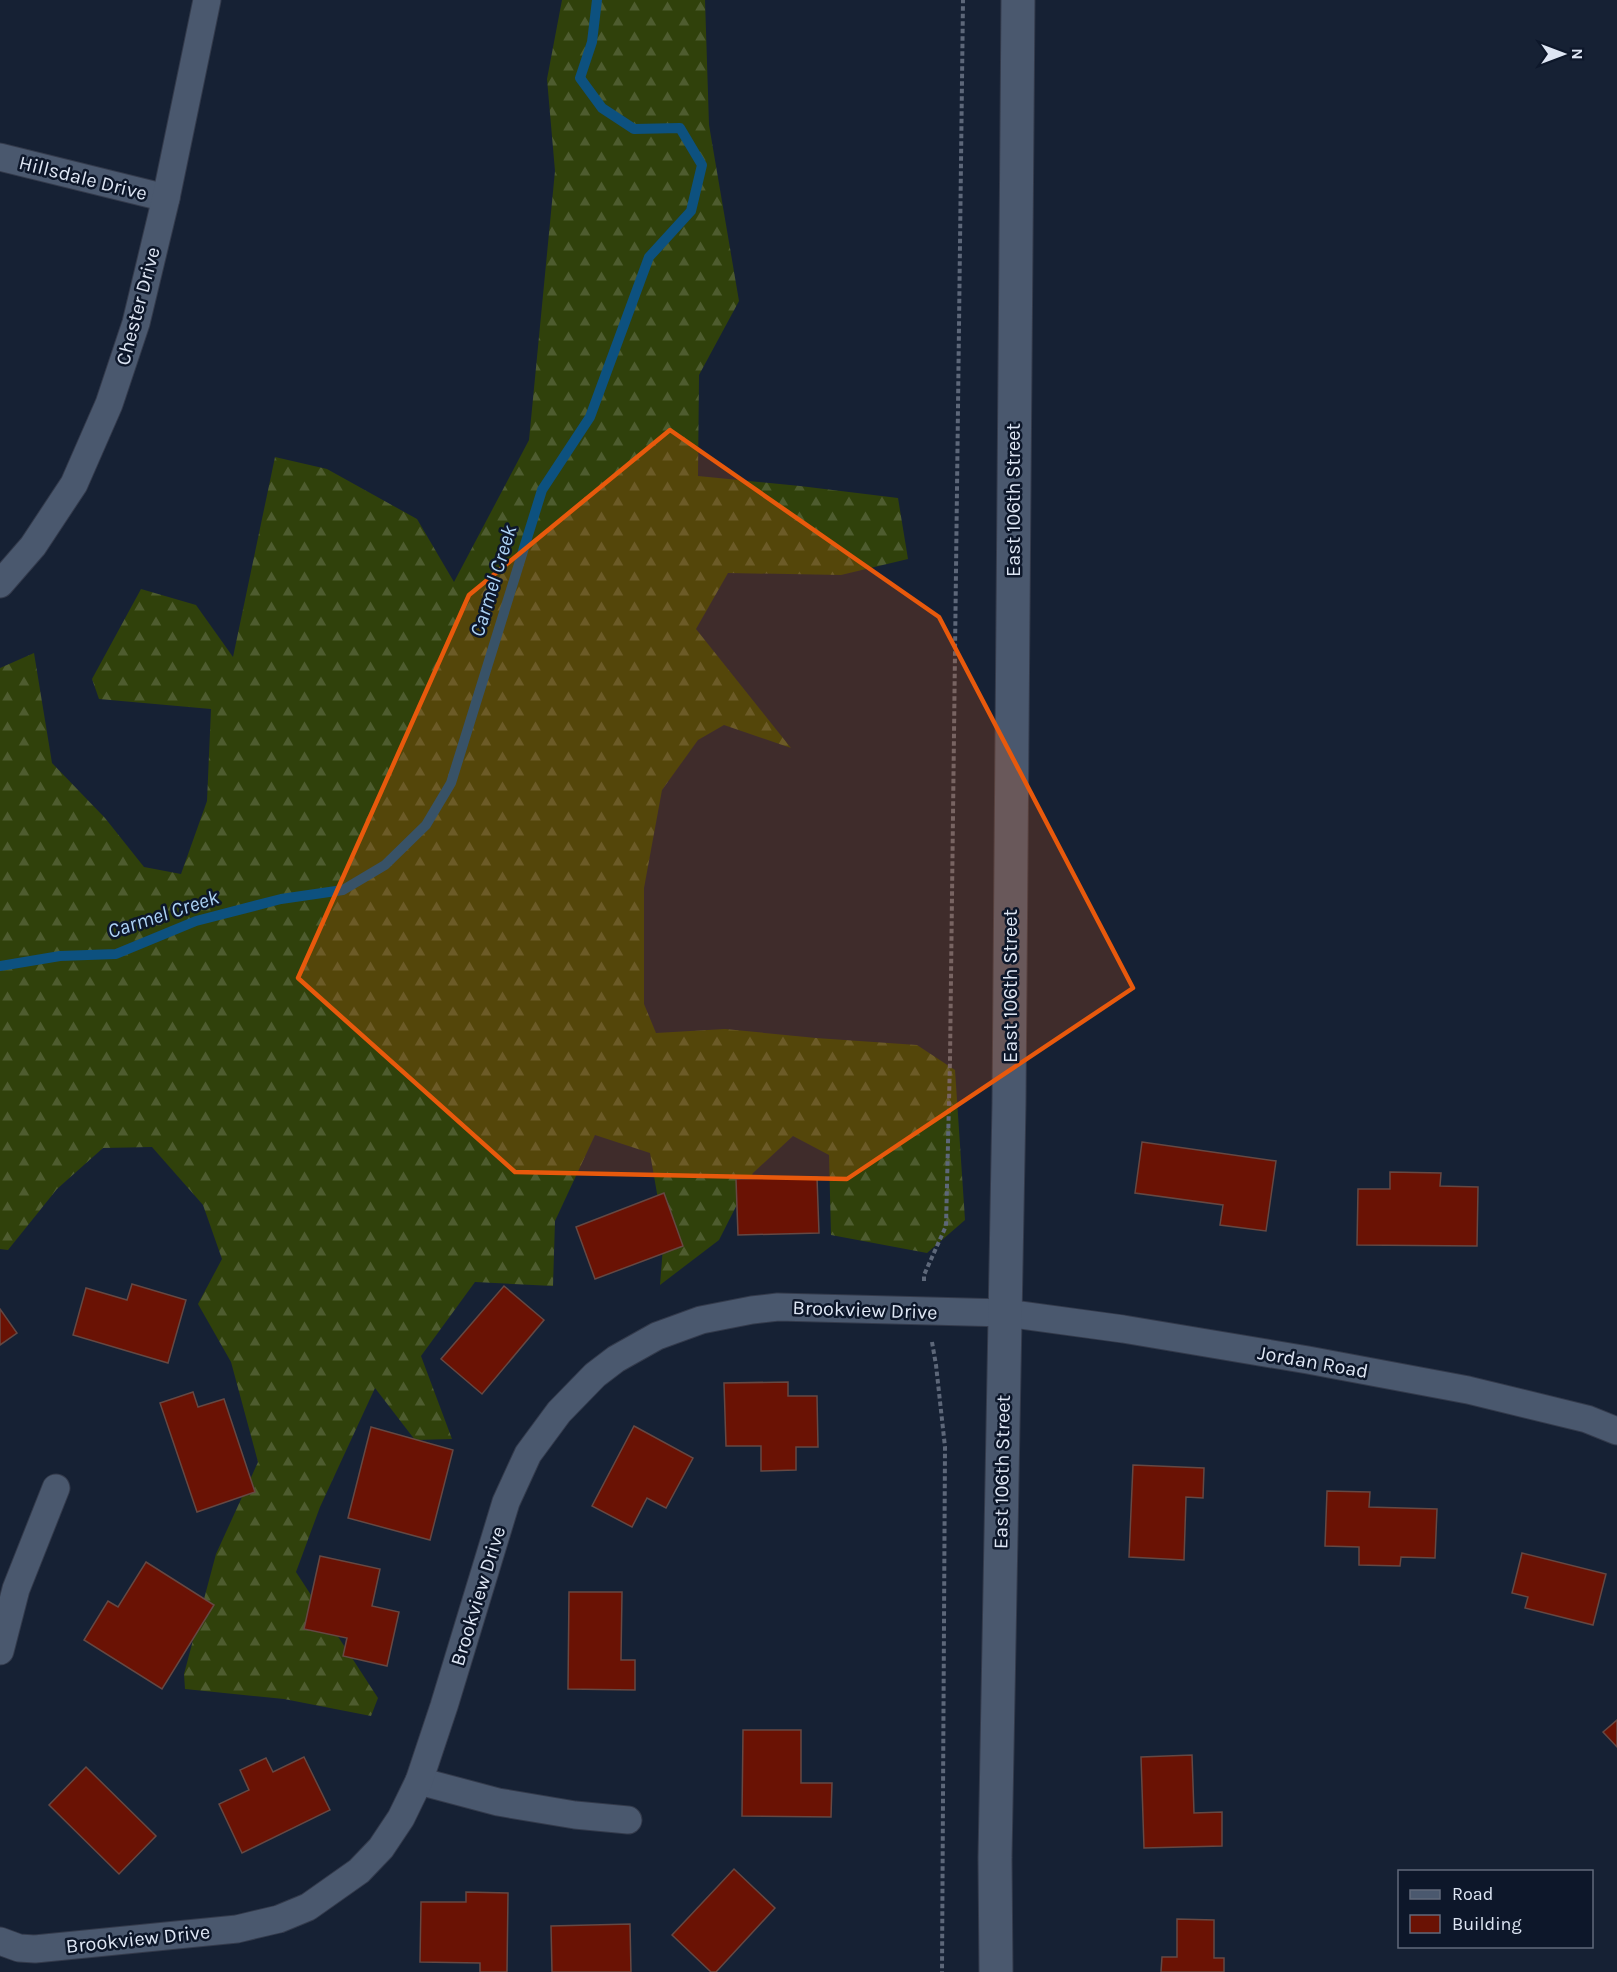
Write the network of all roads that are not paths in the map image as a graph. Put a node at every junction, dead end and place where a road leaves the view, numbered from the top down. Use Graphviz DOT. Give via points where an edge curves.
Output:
graph roads {
  1 [pos="207,0"];
  2 [pos="1018,0"];
  3 [pos="0,157"];
  4 [pos="166,198"];
  5 [pos="0,584"];
  6 [pos="1005,1313"];
  7 [pos="1617,1431"];
  8 [pos="56,1488"];
  9 [pos="0,1651"];
  10 [pos="419,1781"];
  11 [pos="628,1820"];
  12 [pos="0,1941"];
  13 [pos="996,1972"];
  1 -- 4 [label="street, Chester Drive"];
  2 -- 6 [label="street, East 106th Street"];
  3 -- 4 [label="street, Hillsdale Drive"];
  4 -- 5 [label="street, Chester Drive" via="135,323 109,404 74,484 33,546"];
  6 -- 7 [label="street, Jordan Road" via="1123,1329 1468,1390 1587,1419"];
  6 -- 10 [label="street, Brookview Drive" via="778,1307 701,1320 657,1336 616,1359 558,1412 528,1454 507,1502"];
  6 -- 13 [label="street, East 106th Street"];
  8 -- 9 [label="street" via="16,1589"];
  10 -- 11 [label="street" via="498,1802"];
  10 -- 12 [label="street, Brookview Drive" via="381,1848 358,1871 308,1906 279,1919 237,1929 35,1949"];
}
